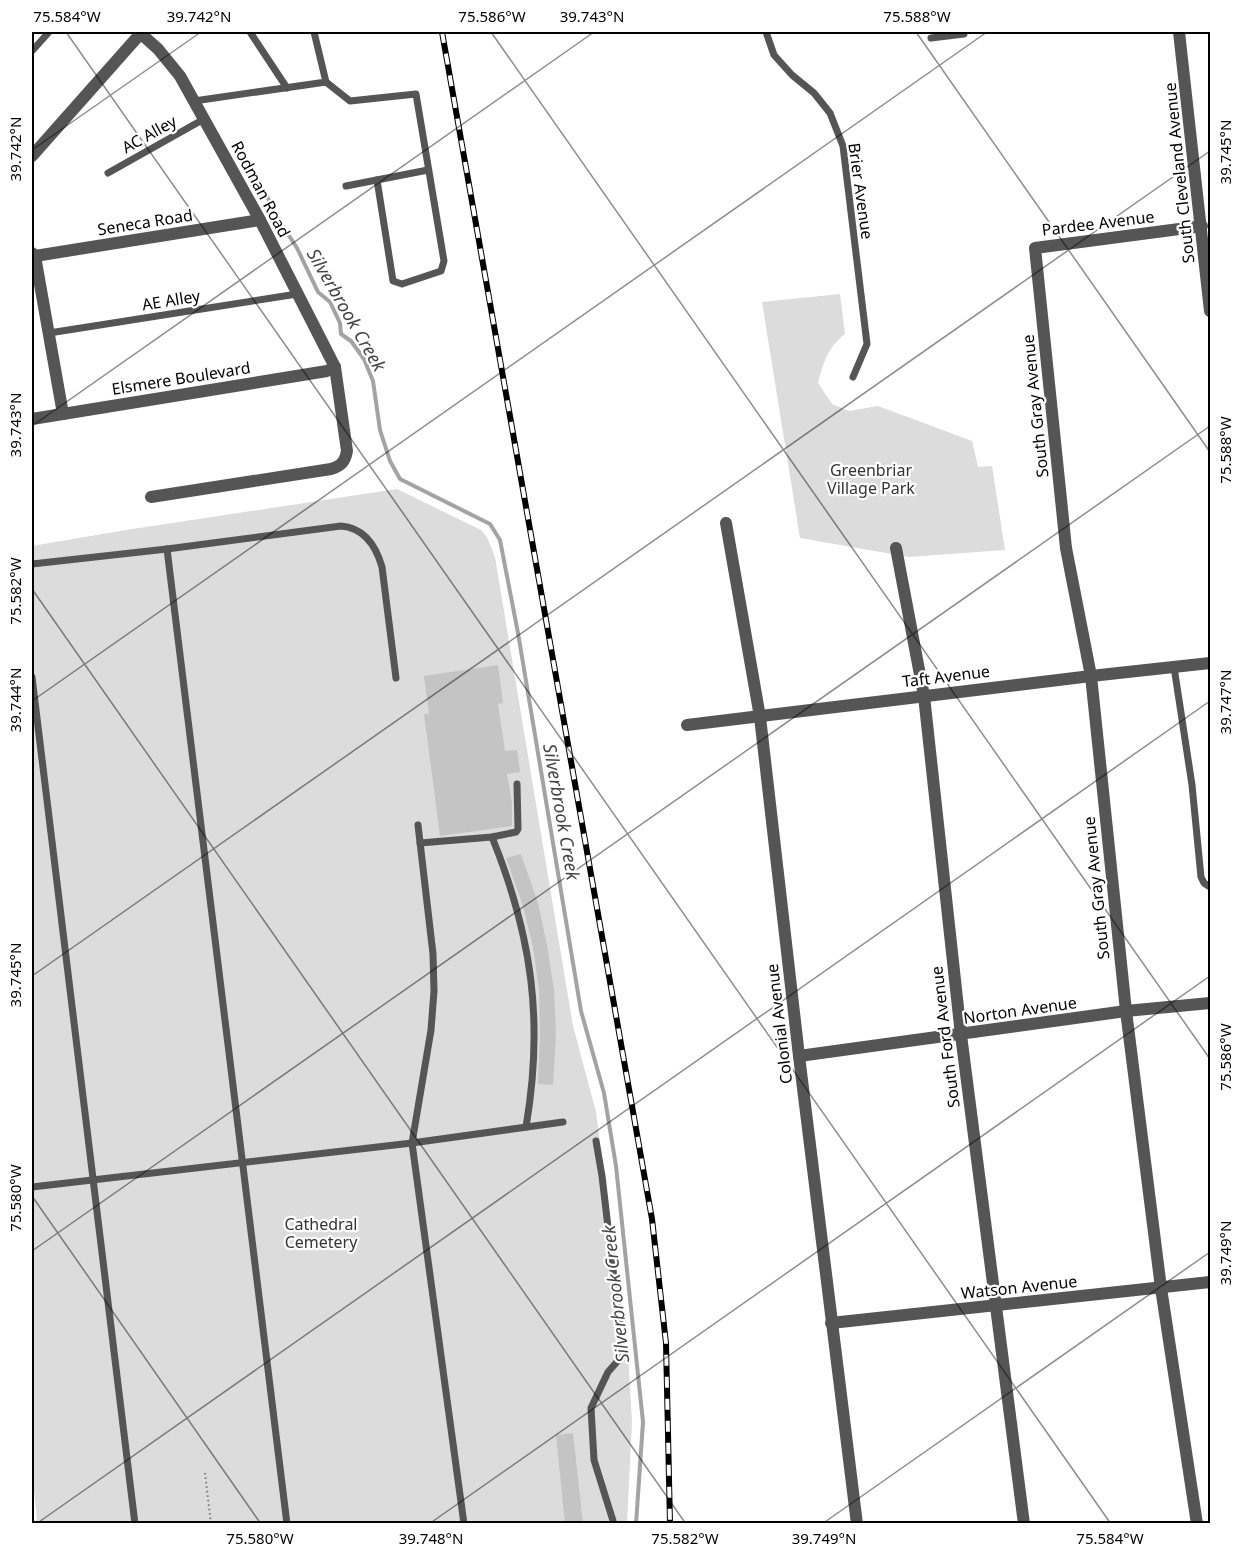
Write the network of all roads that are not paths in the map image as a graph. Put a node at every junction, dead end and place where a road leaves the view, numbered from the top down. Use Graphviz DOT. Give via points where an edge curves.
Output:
graph roads {
  1 [pos="49,32"];
  2 [pos="140,32"];
  3 [pos="250,32"];
  4 [pos="314,32"];
  5 [pos="766,32"];
  6 [pos="1179,32"];
  7 [pos="946,34"];
  8 [pos="964,34"];
  9 [pos="931,38"];
  10 [pos="32,51"];
  11 [pos="326,82"];
  12 [pos="287,88"];
  13 [pos="194,101"];
  14 [pos="204,119"];
  15 [pos="32,156"];
  16 [pos="428,170"];
  17 [pos="108,173"];
  18 [pos="377,180"];
  19 [pos="346,186"];
  20 [pos="260,220"];
  21 [pos="1202,226"];
  22 [pos="1035,248"];
  23 [pos="33,254"];
  24 [pos="297,294"];
  25 [pos="1210,311"];
  26 [pos="49,333"];
  27 [pos="335,367"];
  28 [pos="853,377"];
  29 [pos="63,414"];
  30 [pos="32,419"];
  31 [pos="151,497"];
  32 [pos="726,523"];
  33 [pos="896,548"];
  34 [pos="167,549"];
  35 [pos="32,564"];
  36 [pos="1210,663"];
  37 [pos="1174,667"];
  38 [pos="1090,676"];
  39 [pos="32,677"];
  40 [pos="396,678"];
  41 [pos="924,696"];
  42 [pos="760,717"];
  43 [pos="687,725"];
  44 [pos="516,784"];
  45 [pos="418,825"];
  46 [pos="492,837"];
  47 [pos="420,843"];
  48 [pos="1210,886"];
  49 [pos="1210,1003"];
  50 [pos="1126,1011"];
  51 [pos="961,1035"];
  52 [pos="799,1056"];
  53 [pos="563,1122"];
  54 [pos="526,1127"];
  55 [pos="596,1141"];
  56 [pos="412,1143"];
  57 [pos="242,1161"];
  58 [pos="93,1179"];
  59 [pos="32,1187"];
  60 [pos="1210,1282"];
  61 [pos="1161,1288"];
  62 [pos="995,1306"];
  63 [pos="831,1323"];
  64 [pos="135,1524"];
  65 [pos="287,1524"];
  66 [pos="464,1524"];
  67 [pos="614,1524"];
  68 [pos="857,1524"];
  69 [pos="1024,1524"];
  70 [pos="1197,1524"];
  1 -- 10 [label="lane"];
  2 -- 13 [label="street, Rodman Road" via="180,76"];
  2 -- 15 [label="street"];
  3 -- 12 [label="lane"];
  4 -- 11 [label="lane"];
  5 -- 28 [label="lane, Brier Avenue" via="774,55 830,113 843,147 867,344"];
  6 -- 21 [label="street, South Cleveland Avenue"];
  7 -- 8 [label="lane"];
  7 -- 9 [label="lane"];
  11 -- 12 [label="lane"];
  11 -- 16 [label="lane" via="350,101 416,94"];
  12 -- 13 [label="lane"];
  13 -- 14 [label="street, Rodman Road"];
  14 -- 17 [label="lane, AC Alley"];
  14 -- 20 [label="street, Rodman Road"];
  16 -- 18 [label="lane"];
  16 -- 18 [label="lane" via="444,261 441,271 402,284 393,281"];
  18 -- 19 [label="lane"];
  20 -- 23 [label="street, Seneca Road"];
  20 -- 24 [label="street, Rodman Road"];
  21 -- 22 [label="street, Pardee Avenue"];
  21 -- 25 [label="street, South Cleveland Avenue"];
  22 -- 38 [label="street, South Gray Avenue" via="1066,548"];
  23 -- 26 [label="street, Seneca Road"];
  24 -- 26 [label="lane, AE Alley"];
  24 -- 27 [label="street, Rodman Road"];
  26 -- 29 [label="street, Seneca Road"];
  27 -- 29 [label="street, Elsmere Boulevard"];
  27 -- 31 [label="street, Rodman Road" via="346,444 341,465"];
  29 -- 30 [label="street, Elsmere Boulevard"];
  32 -- 42 [label="street, Colonial Avenue"];
  33 -- 41 [label="street, South Ford Avenue"];
  34 -- 35 [label="lane"];
  34 -- 40 [label="lane" via="341,526 360,531 376,549 382,567"];
  34 -- 57 [label="lane"];
  36 -- 37 [label="street, Taft Avenue"];
  37 -- 38 [label="street, Taft Avenue"];
  37 -- 48 [label="lane" via="1201,877"];
  38 -- 41 [label="street, Taft Avenue"];
  38 -- 50 [label="street, South Gray Avenue"];
  39 -- 58 [label="lane"];
  41 -- 42 [label="street, Taft Avenue"];
  41 -- 51 [label="street, South Ford Avenue"];
  42 -- 43 [label="street, Taft Avenue"];
  42 -- 52 [label="street, Colonial Avenue"];
  44 -- 46 [label="lane" via="518,829"];
  45 -- 47 [label="lane"];
  46 -- 47 [label="lane"];
  46 -- 54 [label="lane" via="520,918 532,981 535,1048"];
  47 -- 56 [label="lane" via="434,991"];
  49 -- 50 [label="street, Norton Avenue"];
  50 -- 51 [label="street, Norton Avenue"];
  50 -- 61 [label="street, South Gray Avenue"];
  51 -- 52 [label="street, Norton Avenue"];
  51 -- 62 [label="street, South Ford Avenue"];
  52 -- 63 [label="street, Colonial Avenue"];
  53 -- 54 [label="lane"];
  54 -- 56 [label="lane"];
  55 -- 67 [label="lane" via="623,1355 608,1372 591,1408 594,1460"];
  56 -- 57 [label="lane"];
  56 -- 66 [label="lane"];
  57 -- 58 [label="lane"];
  57 -- 65 [label="lane"];
  58 -- 59 [label="lane"];
  58 -- 64 [label="lane"];
  60 -- 61 [label="street, Watson Avenue"];
  61 -- 62 [label="street, Watson Avenue"];
  61 -- 70 [label="street, South Gray Avenue"];
  62 -- 63 [label="street, Watson Avenue"];
  62 -- 69 [label="street, South Ford Avenue"];
  63 -- 68 [label="street, Colonial Avenue"];
}
